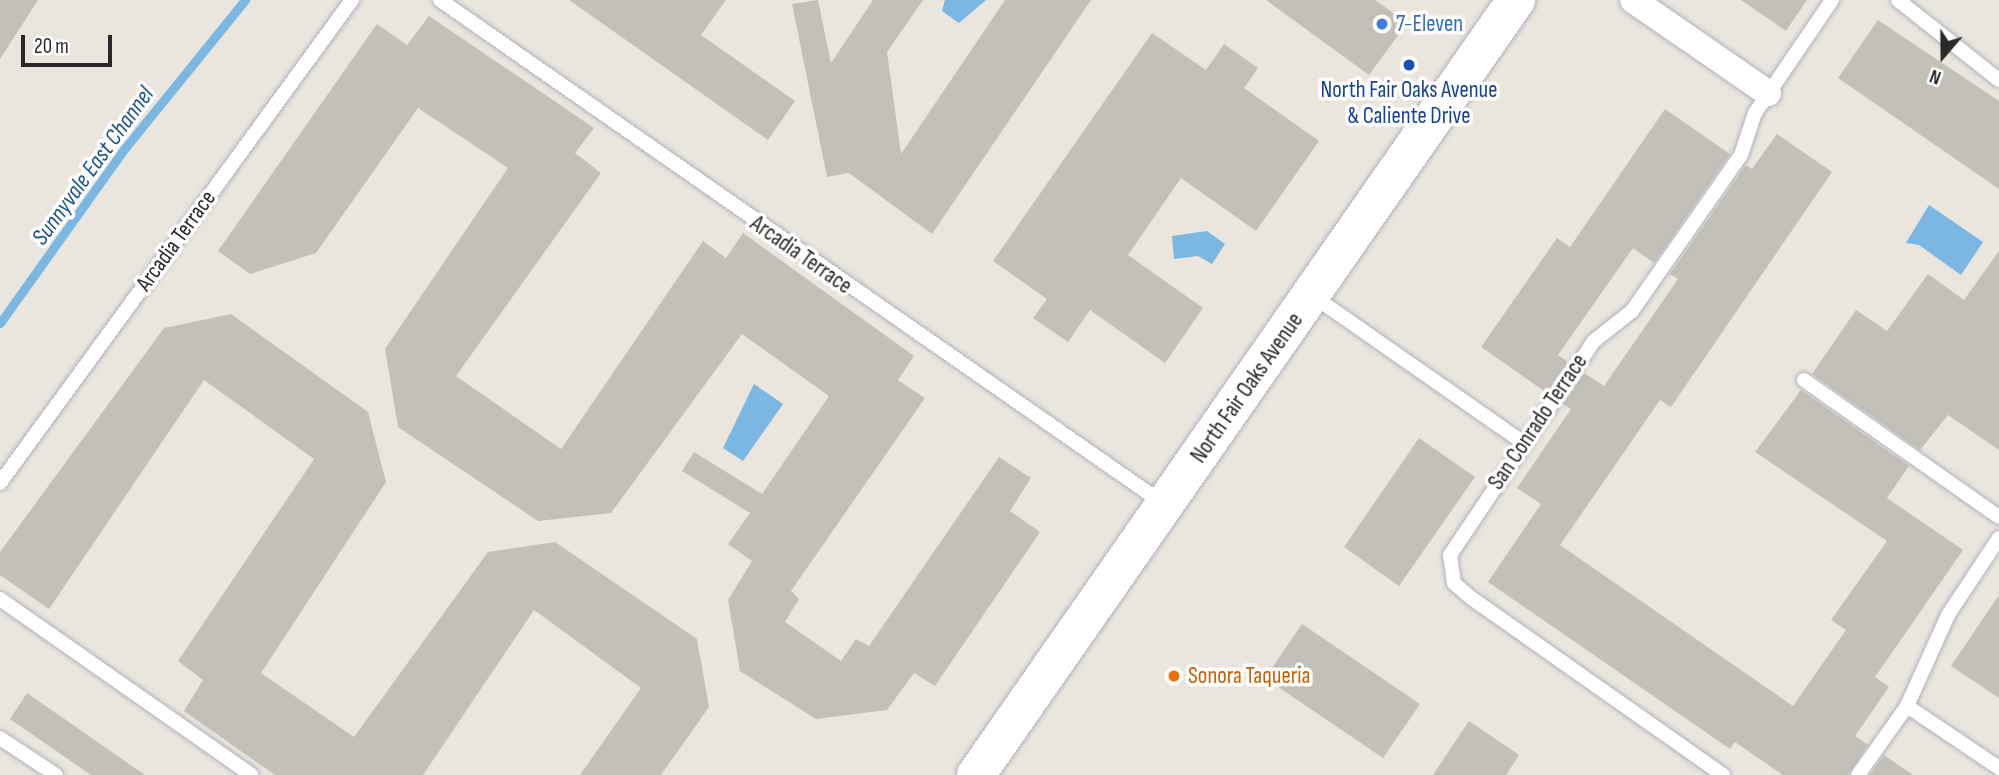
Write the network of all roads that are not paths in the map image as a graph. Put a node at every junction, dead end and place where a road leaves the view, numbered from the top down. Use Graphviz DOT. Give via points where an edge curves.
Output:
graph roads {
  1 [pos="352,0"];
  2 [pos="440,0"];
  3 [pos="1516,0"];
  4 [pos="1633,0"];
  5 [pos="1832,0"];
  6 [pos="1898,0"];
  7 [pos="1999,80"];
  8 [pos="1768,93"];
  9 [pos="1311,295"];
  10 [pos="1804,380"];
  11 [pos="1524,443"];
  12 [pos="0,483"];
  13 [pos="1165,505"];
  14 [pos="1999,517"];
  15 [pos="1999,538"];
  16 [pos="0,599"];
  17 [pos="1908,706"];
  18 [pos="0,738"];
  19 [pos="1999,768"];
  20 [pos="56,775"];
  21 [pos="251,775"];
  22 [pos="976,775"];
  23 [pos="1723,775"];
  24 [pos="1858,775"];
  1 -- 12 [label="lane, Arcadia Terrace"];
  2 -- 13 [label="lane, Arcadia Terrace"];
  3 -- 9 [label="main road, North Fair Oaks Avenue"];
  4 -- 8 [label="street"];
  5 -- 8 [label="lane, San Conrado Terrace"];
  6 -- 7 [label="lane"];
  8 -- 11 [label="lane, San Conrado Terrace" via="1741,155 1647,289 1621,323 1594,341"];
  9 -- 11 [label="lane"];
  9 -- 13 [label="main road, North Fair Oaks Avenue"];
  10 -- 14 [label="lane"];
  11 -- 23 [label="lane, San Conrado Terrace" via="1450,555 1454,583"];
  13 -- 22 [label="main road, North Fair Oaks Avenue"];
  15 -- 17 [label="lane" via="1948,615"];
  16 -- 21 [label="lane"];
  17 -- 19 [label="lane"];
  17 -- 24 [label="lane"];
  18 -- 20 [label="lane"];
}
